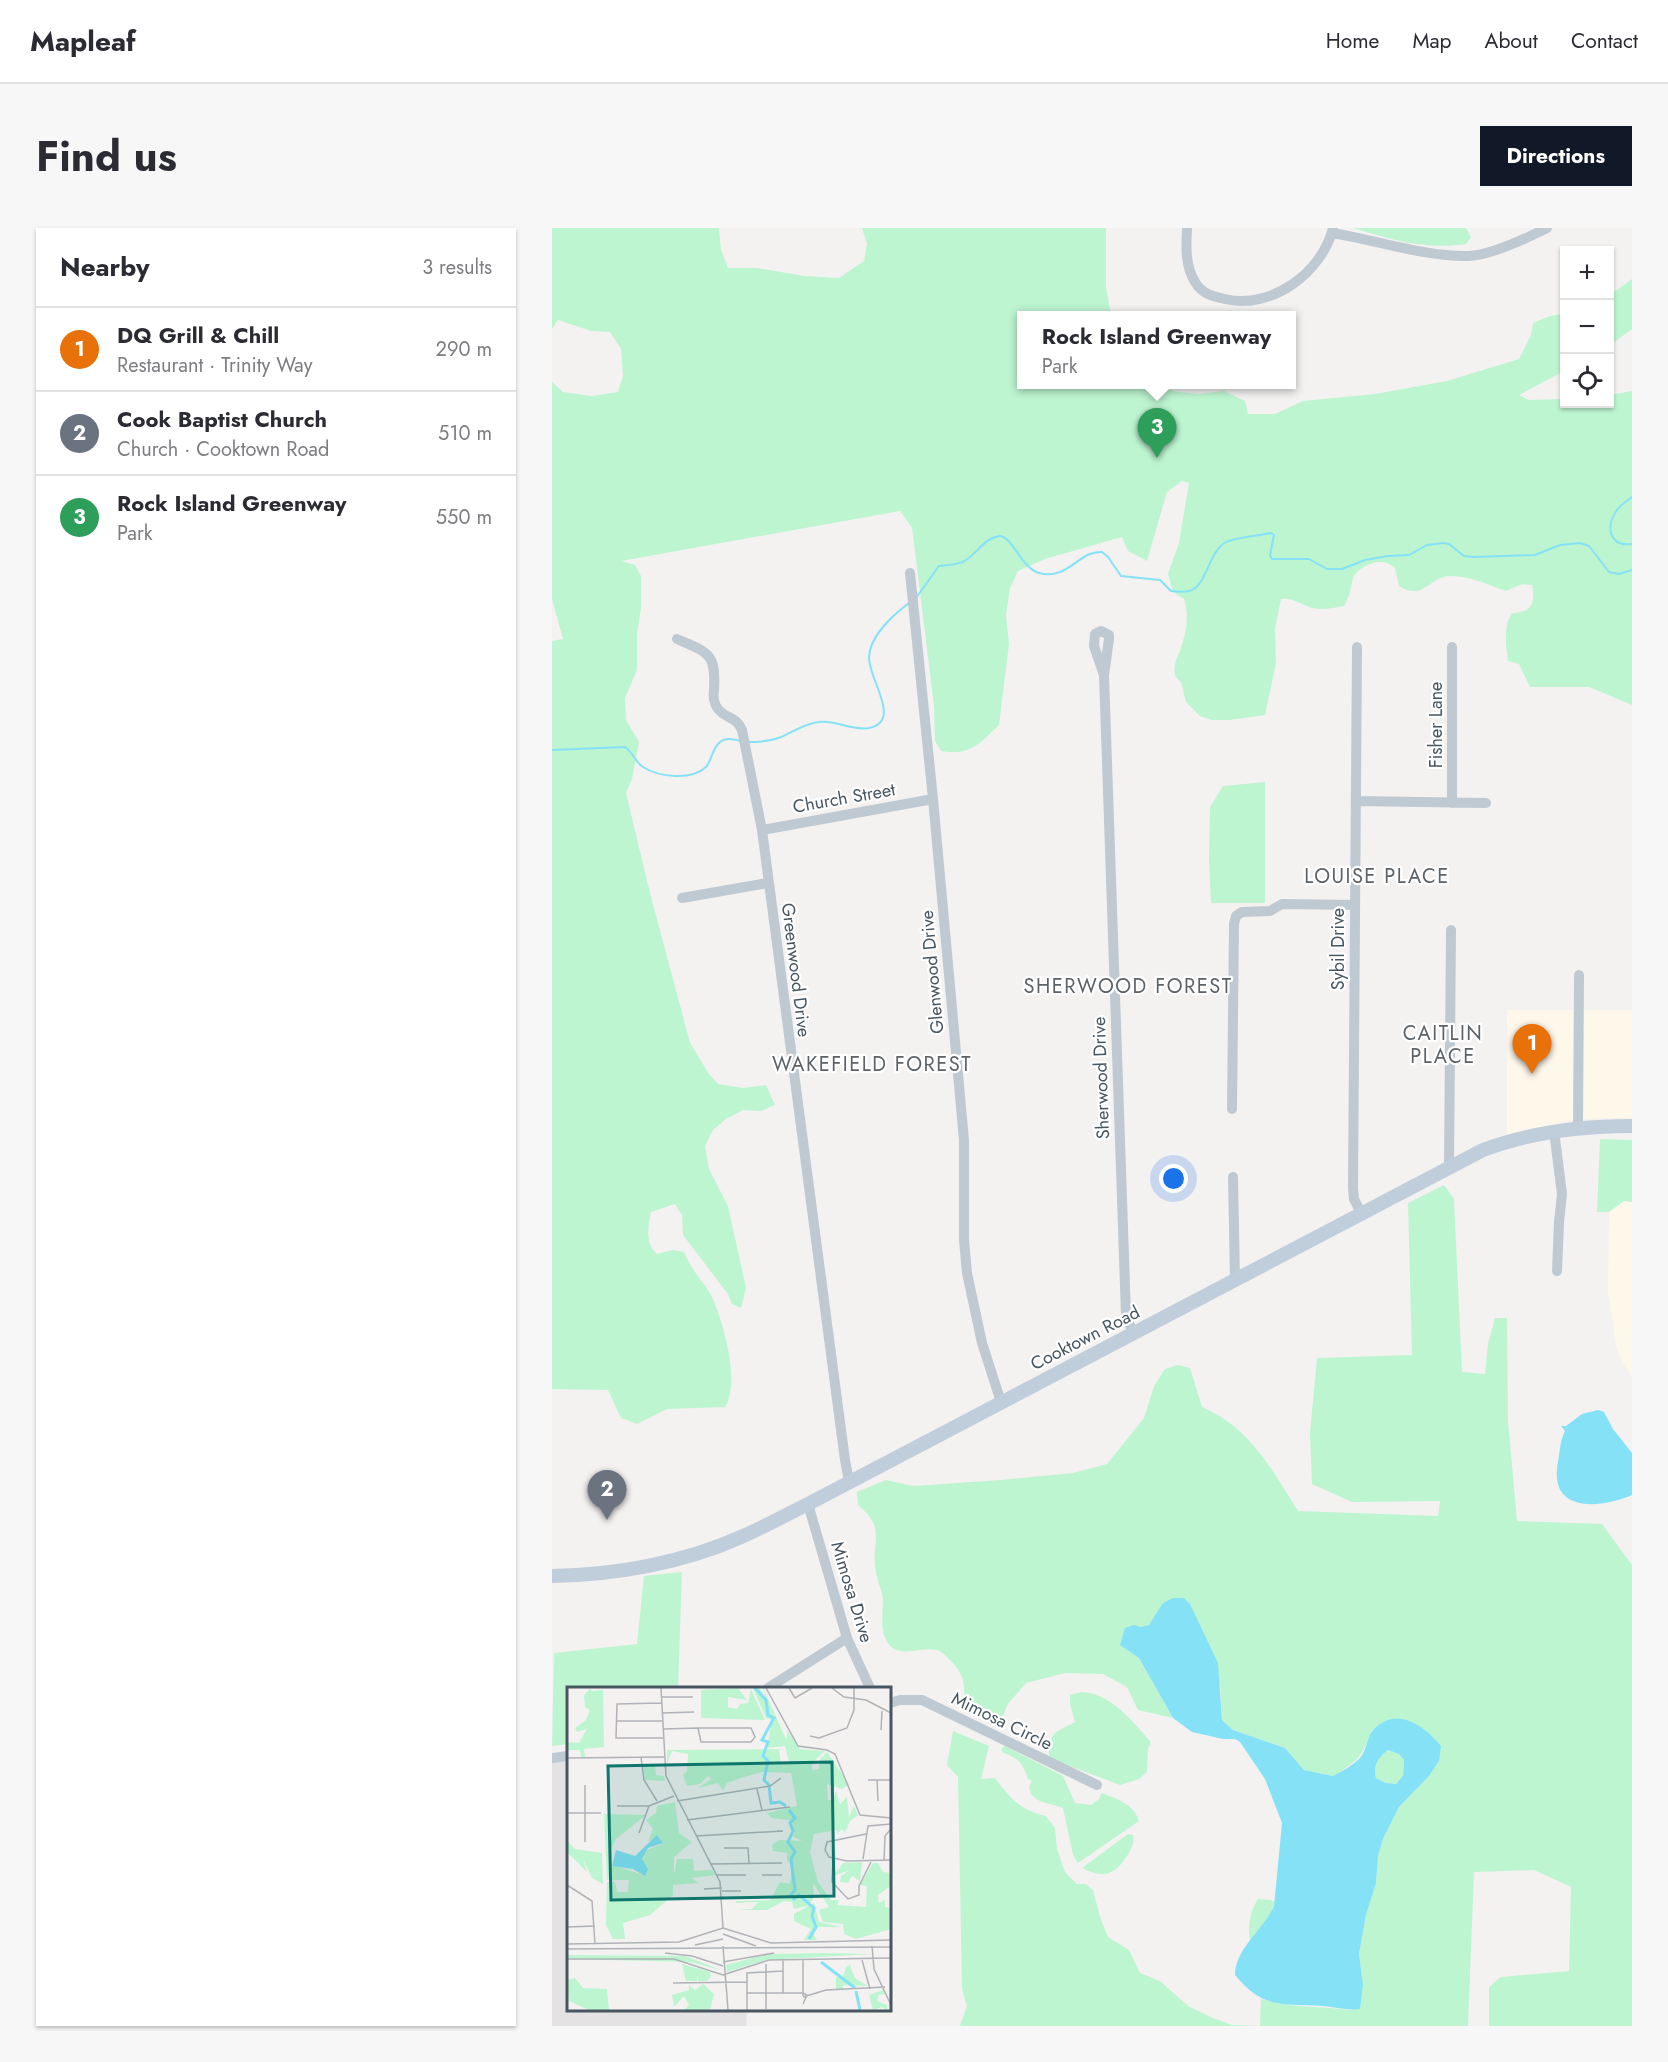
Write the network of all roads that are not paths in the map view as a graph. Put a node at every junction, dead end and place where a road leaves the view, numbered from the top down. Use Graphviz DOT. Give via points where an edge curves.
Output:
graph roads {
  1 [pos="1187,228"];
  2 [pos="1547,228"];
  3 [pos="1333,230"];
  4 [pos="910,573"];
  5 [pos="677,639"];
  6 [pos="1357,647"];
  7 [pos="1452,647"];
  8 [pos="1104,675"];
  9 [pos="933,799"];
  10 [pos="1356,801"];
  11 [pos="1486,802"];
  12 [pos="1452,803"];
  13 [pos="762,830"];
  14 [pos="768,883"];
  15 [pos="682,898"];
  16 [pos="1355,905"];
  17 [pos="1451,930"];
  18 [pos="1579,975"];
  19 [pos="1232,1109"];
  20 [pos="1632,1126"];
  21 [pos="1578,1128"];
  22 [pos="1554,1131"];
  23 [pos="1449,1167"];
  24 [pos="1233,1177"];
  25 [pos="1360,1213"];
  26 [pos="1557,1270"];
  27 [pos="1235,1280"];
  28 [pos="1133,1333"];
  29 [pos="1001,1402"];
  30 [pos="849,1481"];
  31 [pos="808,1504"];
  32 [pos="552,1576"];
  33 [pos="847,1638"];
  34 [pos="771,1687"];
  35 [pos="869,1687"];
  36 [pos="891,1703"];
  37 [pos="567,1756"];
  38 [pos="552,1758"];
  39 [pos="1097,1785"];
  1 -- 3 [label="street" via="1186,259 1194,281 1206,295 1238,302 1264,298 1287,288 1315,265"];
  2 -- 3 [label="street" via="1515,244 1470,256 1409,250"];
  4 -- 9 [label="street, Glenwood Drive"];
  5 -- 13 [label="street, Greenwood Drive" via="710,657 716,706 739,722"];
  6 -- 10 [label="street, Sybil Drive"];
  7 -- 12 [label="street, Fisher Lane"];
  8 -- 28 [label="street, Sherwood Drive" via="1126,1315"];
  9 -- 13 [label="street, Church Street"];
  9 -- 29 [label="street, Glenwood Drive" via="964,1140 967,1274 982,1343"];
  10 -- 12 [label="street"];
  10 -- 16 [label="street, Sybil Drive"];
  11 -- 12 [label="street"];
  13 -- 14 [label="street, Greenwood Drive"];
  14 -- 15 [label="street"];
  14 -- 30 [label="street, Greenwood Drive"];
  16 -- 19 [label="street" via="1282,904 1270,911 1242,912 1236,916"];
  16 -- 25 [label="street, Sybil Drive" via="1353,1195"];
  17 -- 23 [label="street"];
  18 -- 21 [label="street"];
  20 -- 21 [label="street, Cooktown Road"];
  21 -- 22 [label="street, Cooktown Road"];
  22 -- 23 [label="street, Cooktown Road" via="1504,1142"];
  22 -- 26 [label="street" via="1562,1194"];
  23 -- 25 [label="street, Cooktown Road"];
  24 -- 27 [label="street"];
  25 -- 27 [label="street, Cooktown Road"];
  27 -- 28 [label="street, Cooktown Road"];
  28 -- 29 [label="street, Cooktown Road"];
  29 -- 30 [label="street, Cooktown Road"];
  30 -- 31 [label="street, Cooktown Road"];
  31 -- 32 [label="street, Cooktown Road" via="703,1551 600,1574"];
  31 -- 33 [label="street, Mimosa Drive"];
  33 -- 34 [label="street"];
  33 -- 35 [label="street, Mimosa Drive"];
  36 -- 39 [label="street, Mimosa Circle" via="922,1700"];
  37 -- 38 [label="street"];
}
